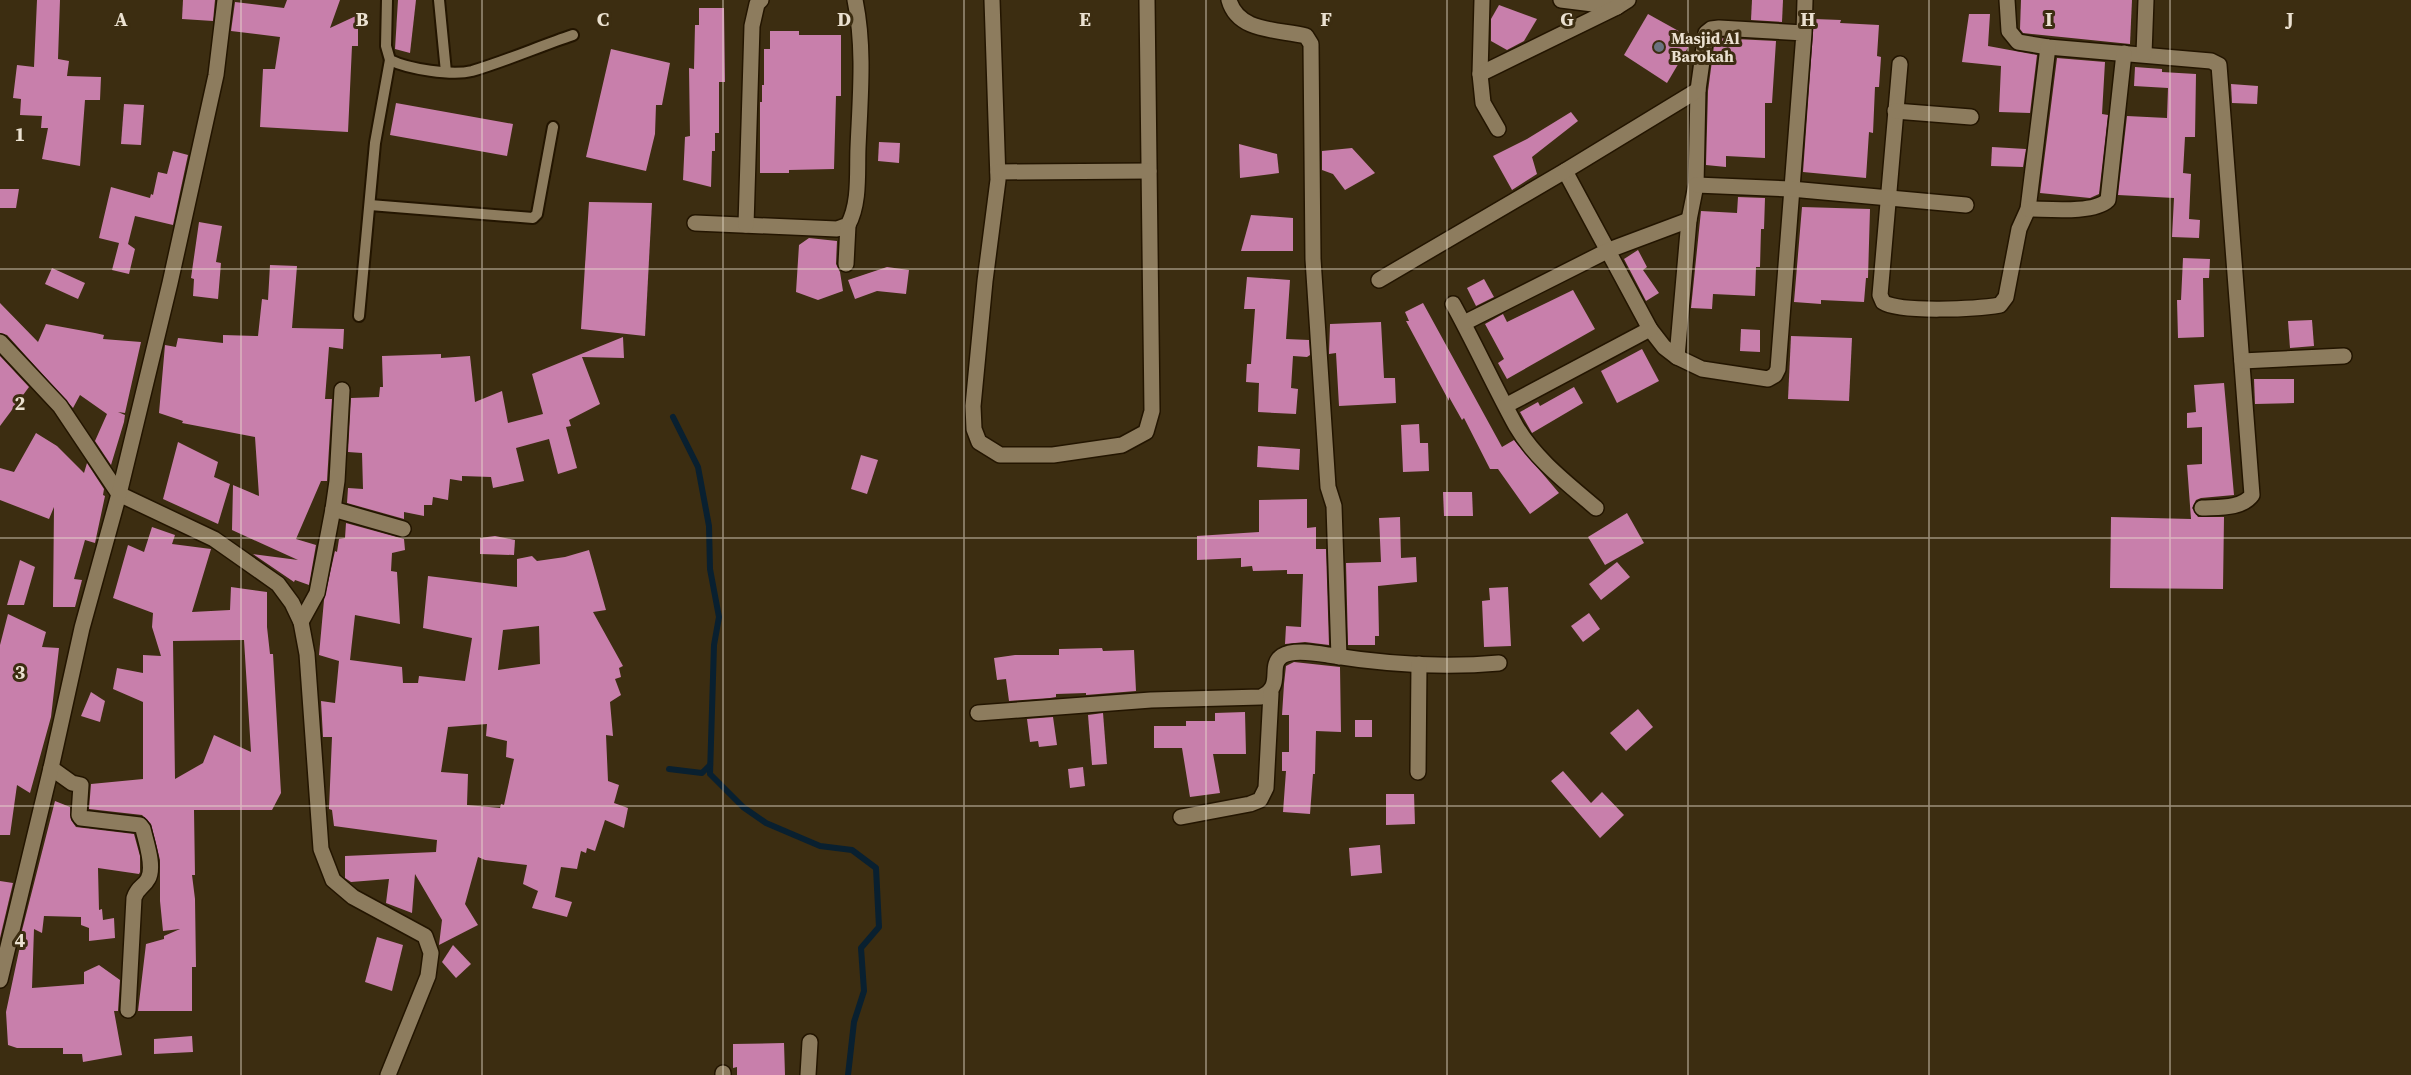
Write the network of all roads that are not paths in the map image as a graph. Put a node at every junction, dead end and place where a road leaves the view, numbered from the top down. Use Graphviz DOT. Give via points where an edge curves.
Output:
graph roads {
  1 [pos="225,0"];
  2 [pos="387,0"];
  3 [pos="439,0"];
  4 [pos="761,0"];
  5 [pos="855,0"];
  6 [pos="992,0"];
  7 [pos="1147,0"];
  8 [pos="1229,0"];
  9 [pos="1482,0"];
  10 [pos="1561,0"];
  11 [pos="1805,0"];
  12 [pos="2007,0"];
  13 [pos="2146,0"];
  14 [pos="1623,3"];
  15 [pos="1804,33"];
  16 [pos="573,35"];
  17 [pos="2048,47"];
  18 [pos="2124,53"];
  19 [pos="2144,54"];
  20 [pos="390,60"];
  21 [pos="1900,64"];
  22 [pos="446,72"];
  23 [pos="1480,74"];
  24 [pos="1698,90"];
  25 [pos="1895,111"];
  26 [pos="1971,117"];
  27 [pos="553,127"];
  28 [pos="1498,129"];
  29 [pos="1149,171"];
  30 [pos="1565,171"];
  31 [pos="998,172"];
  32 [pos="1696,185"];
  33 [pos="1791,189"];
  34 [pos="1887,196"];
  35 [pos="370,205"];
  36 [pos="1966,205"];
  37 [pos="2028,209"];
  38 [pos="1689,220"];
  39 [pos="695,223"];
  40 [pos="746,225"];
  41 [pos="848,225"];
  42 [pos="1609,250"];
  43 [pos="846,264"];
  44 [pos="1378,280"];
  45 [pos="1453,304"];
  46 [pos="359,316"];
  47 [pos="1464,323"];
  48 [pos="1650,329"];
  49 [pos="0,342"];
  50 [pos="2344,356"];
  51 [pos="1677,357"];
  52 [pos="2242,361"];
  53 [pos="342,390"];
  54 [pos="1506,405"];
  55 [pos="119,494"];
  56 [pos="1596,508"];
  57 [pos="2202,508"];
  58 [pos="333,509"];
  59 [pos="403,529"];
  60 [pos="301,622"];
  61 [pos="1339,657"];
  62 [pos="1499,663"];
  63 [pos="1419,664"];
  64 [pos="1271,693"];
  65 [pos="978,713"];
  66 [pos="51,768"];
  67 [pos="1418,772"];
  68 [pos="1181,817"];
  69 [pos="0,980"];
  70 [pos="128,1010"];
  71 [pos="810,1042"];
  72 [pos="388,1075"];
  73 [pos="808,1075"];
  1 -- 55 [label="street" via="216,75"];
  2 -- 20 [label="lane"];
  3 -- 22 [label="lane"];
  4 -- 40 [label="street" via="752,26"];
  5 -- 41 [label="street" via="860,24 861,86 857,183 853,216"];
  6 -- 31 [label="street"];
  7 -- 29 [label="street"];
  8 -- 61 [label="street" via="1244,21 1306,36 1311,44 1313,259 1328,487 1334,506"];
  9 -- 23 [label="street"];
  10 -- 14 [label="street"];
  11 -- 15 [label="street"];
  12 -- 17 [label="street" via="2013,37 2018,42"];
  13 -- 19 [label="street"];
  14 -- 23 [label="street"];
  15 -- 24 [label="street" via="1711,29 1706,33"];
  15 -- 33 [label="street"];
  16 -- 22 [label="lane" via="470,72"];
  17 -- 18 [label="street"];
  17 -- 37 [label="street"];
  18 -- 19 [label="street"];
  18 -- 37 [label="street" via="2108,200 2091,208"];
  19 -- 52 [label="street" via="2219,65"];
  20 -- 22 [label="lane"];
  20 -- 35 [label="lane" via="375,143"];
  21 -- 25 [label="street"];
  23 -- 28 [label="street" via="1483,103"];
  24 -- 30 [label="street"];
  24 -- 32 [label="street"];
  25 -- 26 [label="street"];
  25 -- 34 [label="street"];
  27 -- 35 [label="lane" via="537,214 533,218"];
  29 -- 31 [label="street"];
  29 -- 31 [label="street" via="1152,411 1146,432 1122,445 1053,455 1000,455 979,442 974,429 973,406"];
  30 -- 42 [label="street"];
  30 -- 44 [label="street"];
  32 -- 33 [label="street"];
  32 -- 38 [label="street"];
  33 -- 34 [label="street"];
  33 -- 51 [label="street" via="1775,375 1768,379 1702,369"];
  34 -- 36 [label="street"];
  34 -- 37 [label="street" via="1880,295 1883,302 1898,308 2000,305 2006,297 2019,229"];
  35 -- 46 [label="lane"];
  38 -- 42 [label="street"];
  38 -- 51 [label="street"];
  39 -- 40 [label="street"];
  40 -- 41 [label="street" via="837,229"];
  41 -- 43 [label="street"];
  42 -- 47 [label="street"];
  42 -- 48 [label="street"];
  45 -- 47 [label="street"];
  47 -- 54 [label="street"];
  48 -- 51 [label="street"];
  48 -- 54 [label="street"];
  49 -- 55 [label="street" via="60,406"];
  50 -- 52 [label="street"];
  52 -- 57 [label="street" via="2253,495 2241,504"];
  53 -- 58 [label="street"];
  54 -- 56 [label="street" via="1536,453"];
  55 -- 60 [label="street" via="214,539 259,569 278,584"];
  55 -- 66 [label="street" via="82,628"];
  58 -- 59 [label="street"];
  58 -- 60 [label="street" via="317,593"];
  60 -- 72 [label="street" via="307,654 321,849 333,880 353,897 425,936 431,953 428,975"];
  61 -- 63 [label="street"];
  61 -- 64 [label="street" via="1313,653 1282,656 1277,662"];
  62 -- 63 [label="street"];
  63 -- 67 [label="street"];
  64 -- 65 [label="street" via="1261,697 1151,700"];
  64 -- 68 [label="street" via="1266,788 1260,800"];
  66 -- 69 [label="street"];
  66 -- 70 [label="street" via="81,785 81,818 140,825 143,829 151,872 134,898"];
  71 -- 73 [label="street"];
}
